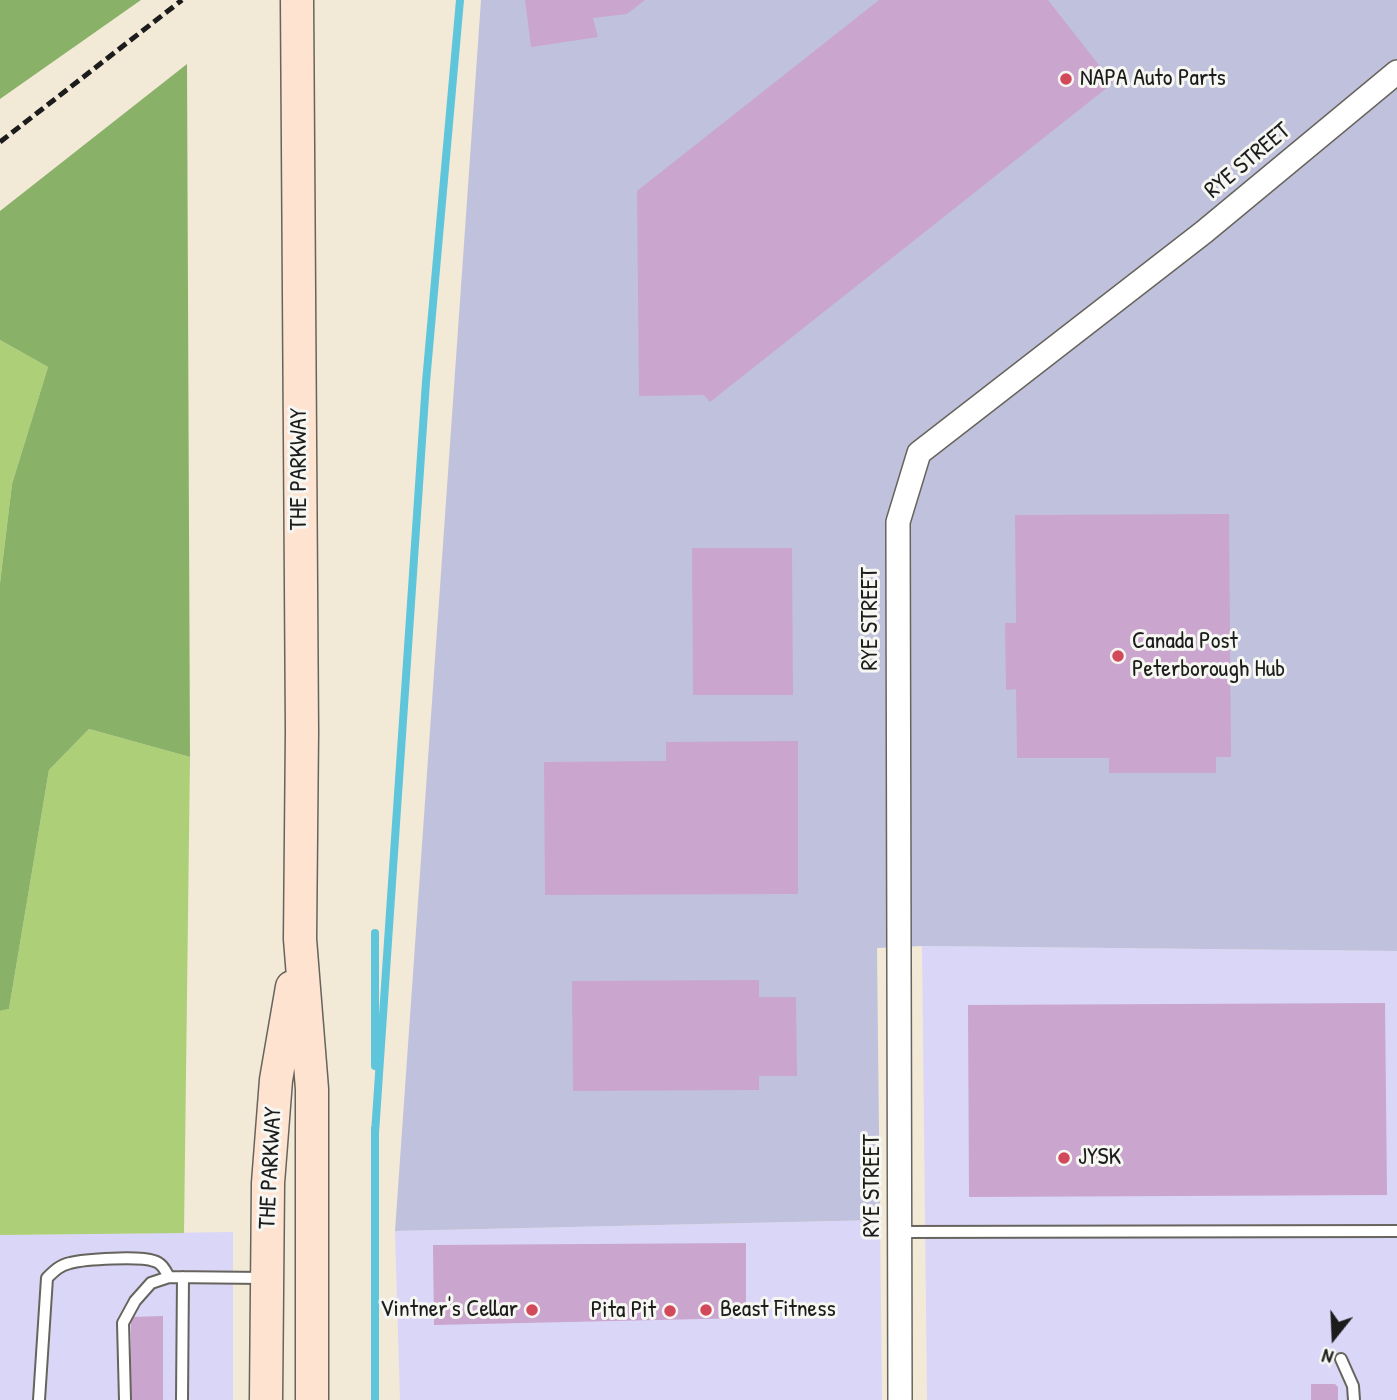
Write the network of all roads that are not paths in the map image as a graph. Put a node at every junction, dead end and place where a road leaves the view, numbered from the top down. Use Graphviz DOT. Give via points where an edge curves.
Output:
graph roads {
  1 [pos="297,0"];
  2 [pos="1397,72"];
  3 [pos="300,939"];
  4 [pos="1397,1231"];
  5 [pos="899,1232"];
  6 [pos="169,1277"];
  7 [pos="183,1277"];
  8 [pos="267,1278"];
  9 [pos="1341,1359"];
  10 [pos="39,1400"];
  11 [pos="125,1400"];
  12 [pos="182,1400"];
  13 [pos="266,1400"];
  14 [pos="312,1400"];
  15 [pos="900,1400"];
  16 [pos="1354,1400"];
  1 -- 3 [label="main road, THE PARKWAY"];
  2 -- 5 [label="street, RYE STREET" via="1204,232 919,453 898,522"];
  3 -- 8 [label="main road, THE PARKWAY" via="276,1080"];
  3 -- 14 [label="main road, THE PARKWAY" via="312,1089"];
  4 -- 5 [label="lane"];
  5 -- 15 [label="street, RYE STREET"];
  6 -- 7 [label="lane"];
  6 -- 10 [label="lane" via="162,1264 153,1260 70,1263 57,1268 47,1278"];
  6 -- 11 [label="lane" via="151,1283 123,1323"];
  7 -- 8 [label="lane"];
  7 -- 12 [label="lane"];
  8 -- 13 [label="main road, THE PARKWAY"];
  9 -- 16 [label="lane"];
}
